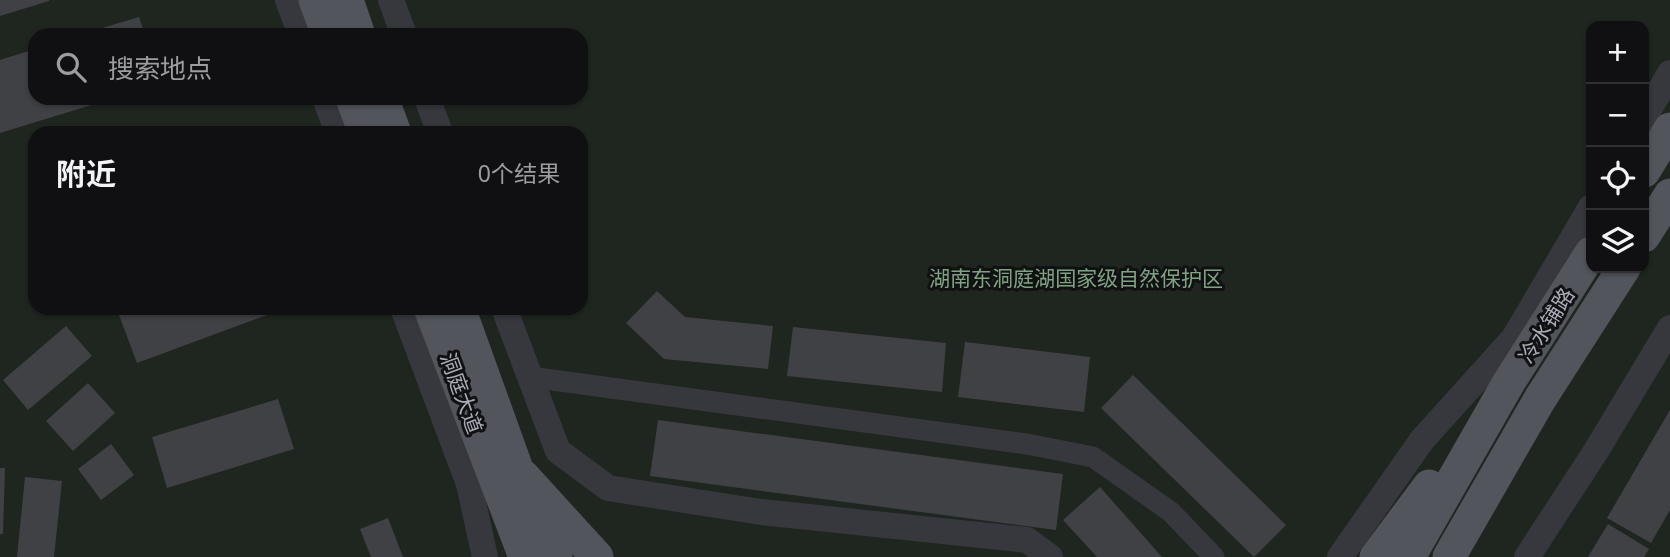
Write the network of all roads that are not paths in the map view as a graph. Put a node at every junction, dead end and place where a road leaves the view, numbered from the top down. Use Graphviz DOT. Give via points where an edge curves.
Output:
graph roads {
  1 [pos="288,0"];
  2 [pos="315,0"];
  3 [pos="346,0"];
  4 [pos="391,0"];
  5 [pos="298,28"];
  6 [pos="325,28"];
  7 [pos="356,28"];
  8 [pos="401,28"];
  9 [pos="1670,74"];
  10 [pos="328,105"];
  11 [pos="355,105"];
  12 [pos="385,105"];
  13 [pos="430,105"];
  14 [pos="1649,110"];
  15 [pos="335,126"];
  16 [pos="362,126"];
  17 [pos="392,126"];
  18 [pos="437,126"];
  19 [pos="1670,129"];
  20 [pos="1649,163"];
  21 [pos="1670,195"];
  22 [pos="1589,210"];
  23 [pos="1649,228"];
  24 [pos="1586,261"];
  25 [pos="1620,273"];
  26 [pos="406,315"];
  27 [pos="433,315"];
  28 [pos="460,315"];
  29 [pos="507,315"];
  30 [pos="1670,328"];
  31 [pos="1519,367"];
  32 [pos="530,377"];
  33 [pos="1501,398"];
  34 [pos="1540,399"];
  35 [pos="506,474"];
  36 [pos="485,557"];
  37 [pos="514,557"];
  38 [pos="525,557"];
  39 [pos="543,557"];
  40 [pos="556,557"];
  41 [pos="597,557"];
  42 [pos="1050,557"];
  43 [pos="1214,557"];
  44 [pos="1339,557"];
  45 [pos="1376,557"];
  46 [pos="1388,557"];
  47 [pos="1409,557"];
  48 [pos="1449,557"];
  49 [pos="1473,557"];
  50 [pos="1527,557"];
  1 -- 5 [label="street"];
  2 -- 6 [label="main road"];
  3 -- 7 [label="main road"];
  4 -- 8 [label="street"];
  9 -- 14 [label="street"];
  10 -- 15 [label="street"];
  11 -- 16 [label="main road"];
  12 -- 17 [label="main road"];
  13 -- 18 [label="street"];
  19 -- 20 [label="main road"];
  21 -- 23 [label="main road"];
  22 -- 44 [label="street" via="1514,338 1422,440"];
  24 -- 31 [label="main road, 冷水铺路"];
  25 -- 34 [label="main road, 冷水铺路"];
  26 -- 36 [label="street" via="469,484"];
  27 -- 35 [label="main road, 洞庭大道"];
  28 -- 35 [label="main road, 洞庭大道"];
  29 -- 32 [label="street"];
  30 -- 50 [label="street"];
  31 -- 33 [label="main road, 冷水铺路"];
  31 -- 45 [label="main road"];
  32 -- 42 [label="street" via="558,451 608,488 787,515 1027,540"];
  32 -- 43 [label="street" via="1027,444 1093,457 1171,512"];
  33 -- 46 [label="main road"];
  33 -- 47 [label="main road"];
  34 -- 48 [label="main road"];
  34 -- 49 [label="main road"];
  35 -- 37 [label="main road"];
  35 -- 38 [label="main road"];
  35 -- 39 [label="main road"];
  35 -- 40 [label="main road"];
  35 -- 41 [label="main road"];
}
